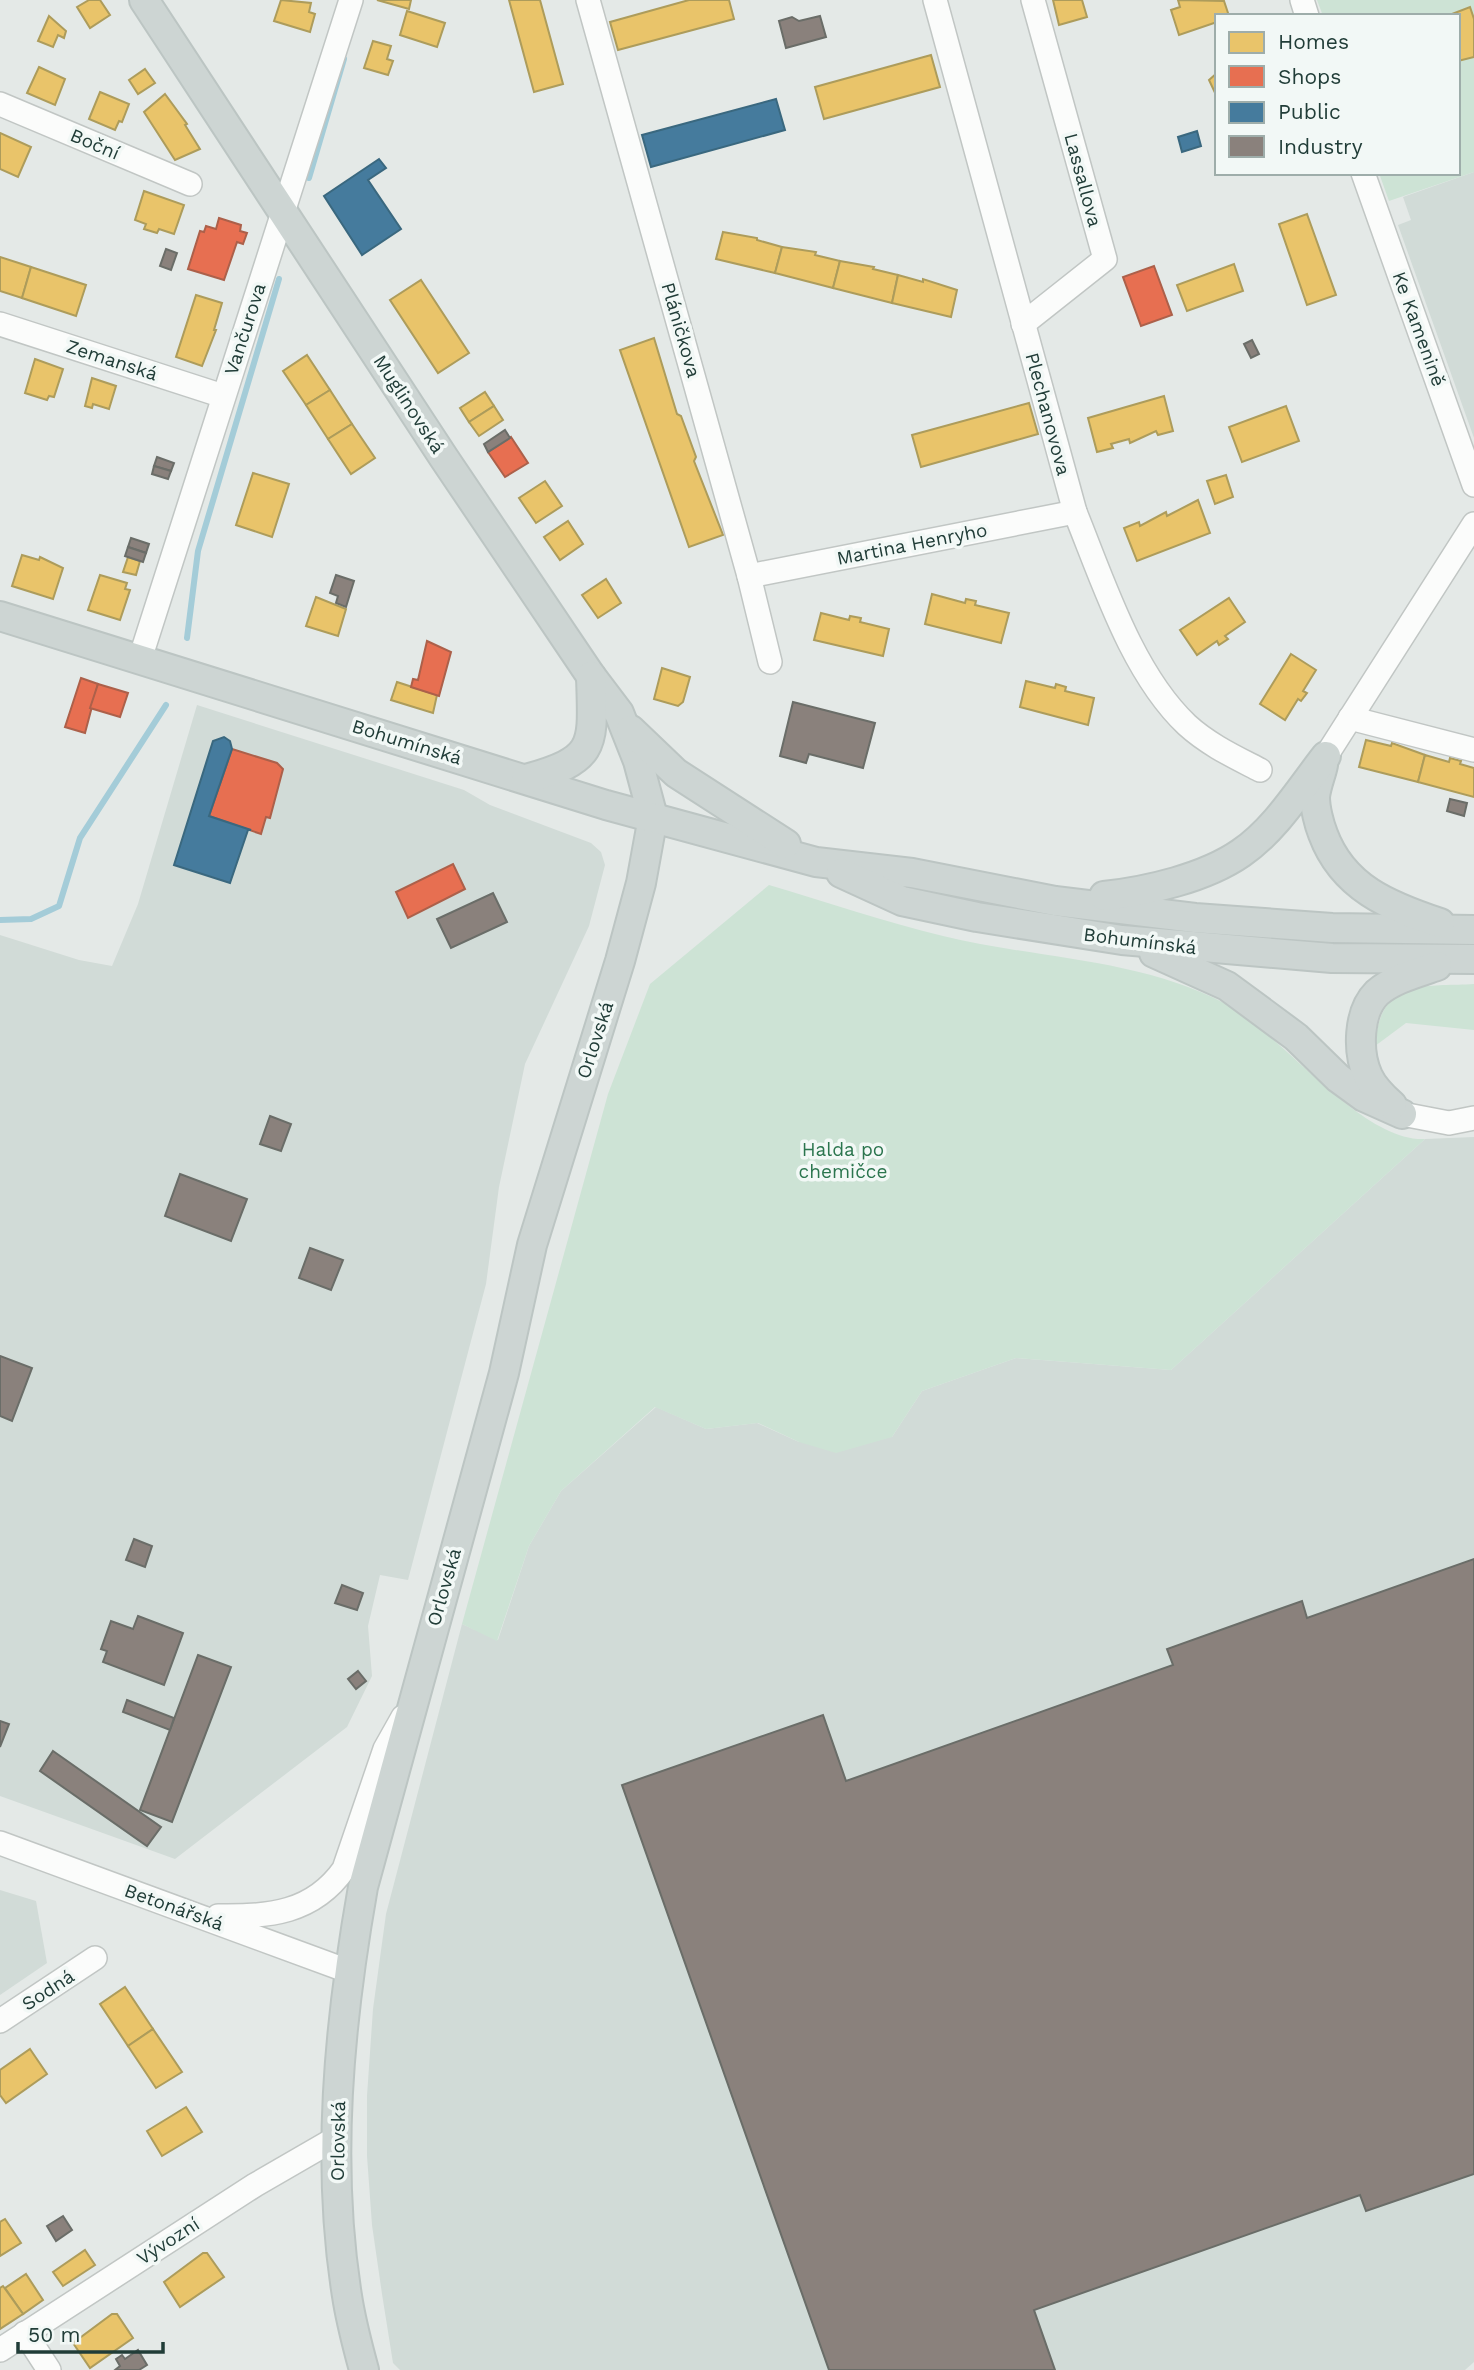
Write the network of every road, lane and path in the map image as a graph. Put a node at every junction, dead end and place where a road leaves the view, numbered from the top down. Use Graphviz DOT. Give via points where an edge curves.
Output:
graph roads {
  1 [pos="144,0"];
  2 [pos="351,0"];
  3 [pos="588,0"];
  4 [pos="935,0"];
  5 [pos="1033,0"];
  6 [pos="0,104"];
  7 [pos="1364,175"];
  8 [pos="190,184"];
  9 [pos="283,211"];
  10 [pos="0,324"];
  11 [pos="1023,324"];
  12 [pos="223,396"];
  13 [pos="1474,485"];
  14 [pos="1074,512"];
  15 [pos="1474,524"];
  16 [pos="750,576"];
  17 [pos="0,616"];
  18 [pos="139,659"];
  19 [pos="770,662"];
  20 [pos="591,676"];
  21 [pos="1350,718"];
  22 [pos="626,725"];
  23 [pos="1474,750"];
  24 [pos="1326,756"];
  25 [pos="1260,770"];
  26 [pos="526,779"];
  27 [pos="653,817"];
  28 [pos="816,862"];
  29 [pos="1055,901"];
  30 [pos="1470,931"];
  31 [pos="1122,940"];
  32 [pos="1474,960"];
  33 [pos="1402,1114"];
  34 [pos="1474,1118"];
  35 [pos="412,1702"];
  36 [pos="0,1843"];
  37 [pos="200,1916"];
  38 [pos="95,1958"];
  39 [pos="348,1971"];
  40 [pos="0,2021"];
  41 [pos="338,2137"];
  42 [pos="25,2333"];
  43 [pos="0,2350"];
  44 [pos="49,2370"];
  45 [pos="364,2370"];
  1 -- 9 [label="main road, Muglinovská"];
  2 -- 9 [label="street, Vančurova"];
  3 -- 16 [label="street, Pláničkova"];
  4 -- 11 [label="street, Plechanovova"];
  5 -- 11 [label="street, Lassallova" via="1105,259"];
  6 -- 8 [label="street, Boční"];
  7 -- 13 [label="street, Ke Kamenině"];
  9 -- 12 [label="street, Vančurova"];
  9 -- 20 [label="main road, Muglinovská"];
  10 -- 12 [label="street, Zemanská"];
  11 -- 14 [label="street, Plechanovova"];
  12 -- 18 [label="street, Vančurova"];
  14 -- 16 [label="street, Martina Henryho"];
  14 -- 25 [label="street, Plechanovova" via="1131,643 1160,692 1206,740"];
  15 -- 21 [label="street"];
  16 -- 19 [label="street, Pláničkova"];
  17 -- 18 [label="main road, Bohumínská"];
  18 -- 26 [label="main road, Bohumínská"];
  20 -- 22 [label="main road, Muglinovská"];
  20 -- 26 [label="main road" via="592,724 581,755 565,768"];
  21 -- 23 [label="street"];
  21 -- 24 [label="street"];
  22 -- 27 [label="main road, Muglinovská"];
  22 -- 28 [label="main road" via="676,773"];
  24 -- 29 [label="main road" via="1285,811 1241,853 1181,881 1140,892"];
  24 -- 30 [label="main road" via="1315,797 1320,827 1330,853 1352,881 1380,901"];
  26 -- 27 [label="main road, Bohumínská"];
  27 -- 28 [label="main road, Bohumínská"];
  27 -- 35 [label="main road, Orlovská" via="620,961 536,1231 504,1373"];
  28 -- 29 [label="main road, Bohumínská" via="924,875"];
  28 -- 31 [label="main road, Bohumínská" via="902,901"];
  29 -- 30 [label="main road, Bohumínská" via="1264,925"];
  31 -- 32 [label="main road, Bohumínská" via="1332,958"];
  31 -- 33 [label="main road" via="1227,986 1296,1037 1338,1078 1364,1097"];
  32 -- 33 [label="main road" via="1413,974 1385,988 1370,1003 1361,1045 1367,1075"];
  33 -- 34 [label="street" via="1448,1123"];
  35 -- 37 [label="street" via="385,1749 337,1880 304,1905 276,1915"];
  35 -- 39 [label="main road, Orlovská" via="363,1887"];
  36 -- 37 [label="street, Betonářská"];
  37 -- 39 [label="street, Betonářská"];
  38 -- 40 [label="street, Sodná"];
  39 -- 41 [label="main road, Orlovská"];
  41 -- 42 [label="street, Vývozní"];
  41 -- 45 [label="main road, Orlovská" via="337,2188 348,2302"];
  42 -- 43 [label="street, Vývozní"];
  42 -- 44 [label="street"];
}
